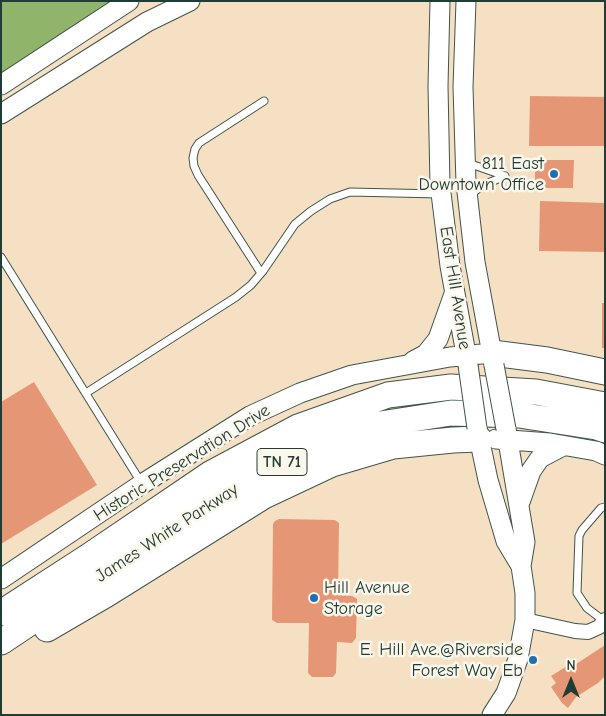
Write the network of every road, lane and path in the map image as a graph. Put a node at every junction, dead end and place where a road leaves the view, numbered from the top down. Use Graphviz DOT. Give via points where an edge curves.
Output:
graph roads {
  1 [pos="130,1"];
  2 [pos="190,1"];
  3 [pos="440,1"];
  4 [pos="466,1"];
  5 [pos="1,85"];
  6 [pos="264,100"];
  7 [pos="1,114"];
  8 [pos="465,161"];
  9 [pos="441,194"];
  10 [pos="468,201"];
  11 [pos="1,257"];
  12 [pos="261,274"];
  13 [pos="455,291"];
  14 [pos="493,359"];
  15 [pos="467,360"];
  16 [pos="410,363"];
  17 [pos="605,372"];
  18 [pos="86,393"];
  19 [pos="605,405"];
  20 [pos="605,430"];
  21 [pos="478,433"];
  22 [pos="507,434"];
  23 [pos="563,446"];
  24 [pos="605,455"];
  25 [pos="142,484"];
  26 [pos="519,506"];
  27 [pos="605,507"];
  28 [pos="521,566"];
  29 [pos="1,579"];
  30 [pos="1,613"];
  31 [pos="524,620"];
  32 [pos="604,621"];
  33 [pos="1,642"];
  34 [pos="1,656"];
  35 [pos="492,715"];
  1 -- 5 [label="main road"];
  2 -- 7 [label="main road" via="147,22"];
  3 -- 9 [label="main road, East Hill Avenue"];
  4 -- 8 [label="main road, East Hill Avenue"];
  6 -- 12 [label="lane" via="199,143 193,158 198,175"];
  8 -- 10 [label="main road, East Hill Avenue"];
  8 -- 10 [label="lane" via="505,176 478,189"];
  9 -- 12 [label="lane" via="350,192 330,199 295,224"];
  9 -- 13 [label="main road, East Hill Avenue"];
  10 -- 14 [label="main road, East Hill Avenue" via="475,262"];
  11 -- 18 [label="lane"];
  12 -- 18 [label="lane" via="236,297"];
  13 -- 15 [label="main road, East Hill Avenue"];
  13 -- 16 [label="main road" via="438,339 426,354"];
  14 -- 15 [label="main road, Historic Preservation Drive"];
  14 -- 17 [label="highway" via="547,360"];
  14 -- 22 [label="main road, East Hill Avenue, bridge"];
  15 -- 16 [label="main road, Historic Preservation Drive"];
  15 -- 21 [label="main road, East Hill Avenue, bridge"];
  16 -- 25 [label="main road, Historic Preservation Drive" via="352,375 300,393 250,416"];
  18 -- 25 [label="lane"];
  19 -- 30 [label="highway, James White Parkway / TN 71" via="536,392 451,387 388,395 298,427 210,474"];
  20 -- 33 [label="highway, James White Parkway / TN 71" via="519,415 451,413 380,424 305,449 206,505"];
  21 -- 22 [label="main road"];
  21 -- 28 [label="main road, East Hill Avenue" via="506,541"];
  21 -- 34 [label="highway" via="453,440 393,446 332,464 264,496"];
  22 -- 23 [label="main road"];
  22 -- 26 [label="main road, East Hill Avenue"];
  23 -- 24 [label="main road"];
  23 -- 26 [label="main road" via="540,458 531,470"];
  25 -- 29 [label="main road, Historic Preservation Drive"];
  26 -- 28 [label="main road, East Hill Avenue" via="525,542"];
  27 -- 32 [label="lane" via="579,536 577,594 587,608"];
  28 -- 31 [label="main road, East Hill Avenue"];
  31 -- 32 [label="street" via="588,632"];
  31 -- 35 [label="main road, East Hill Avenue" via="518,659 499,706"];
}
